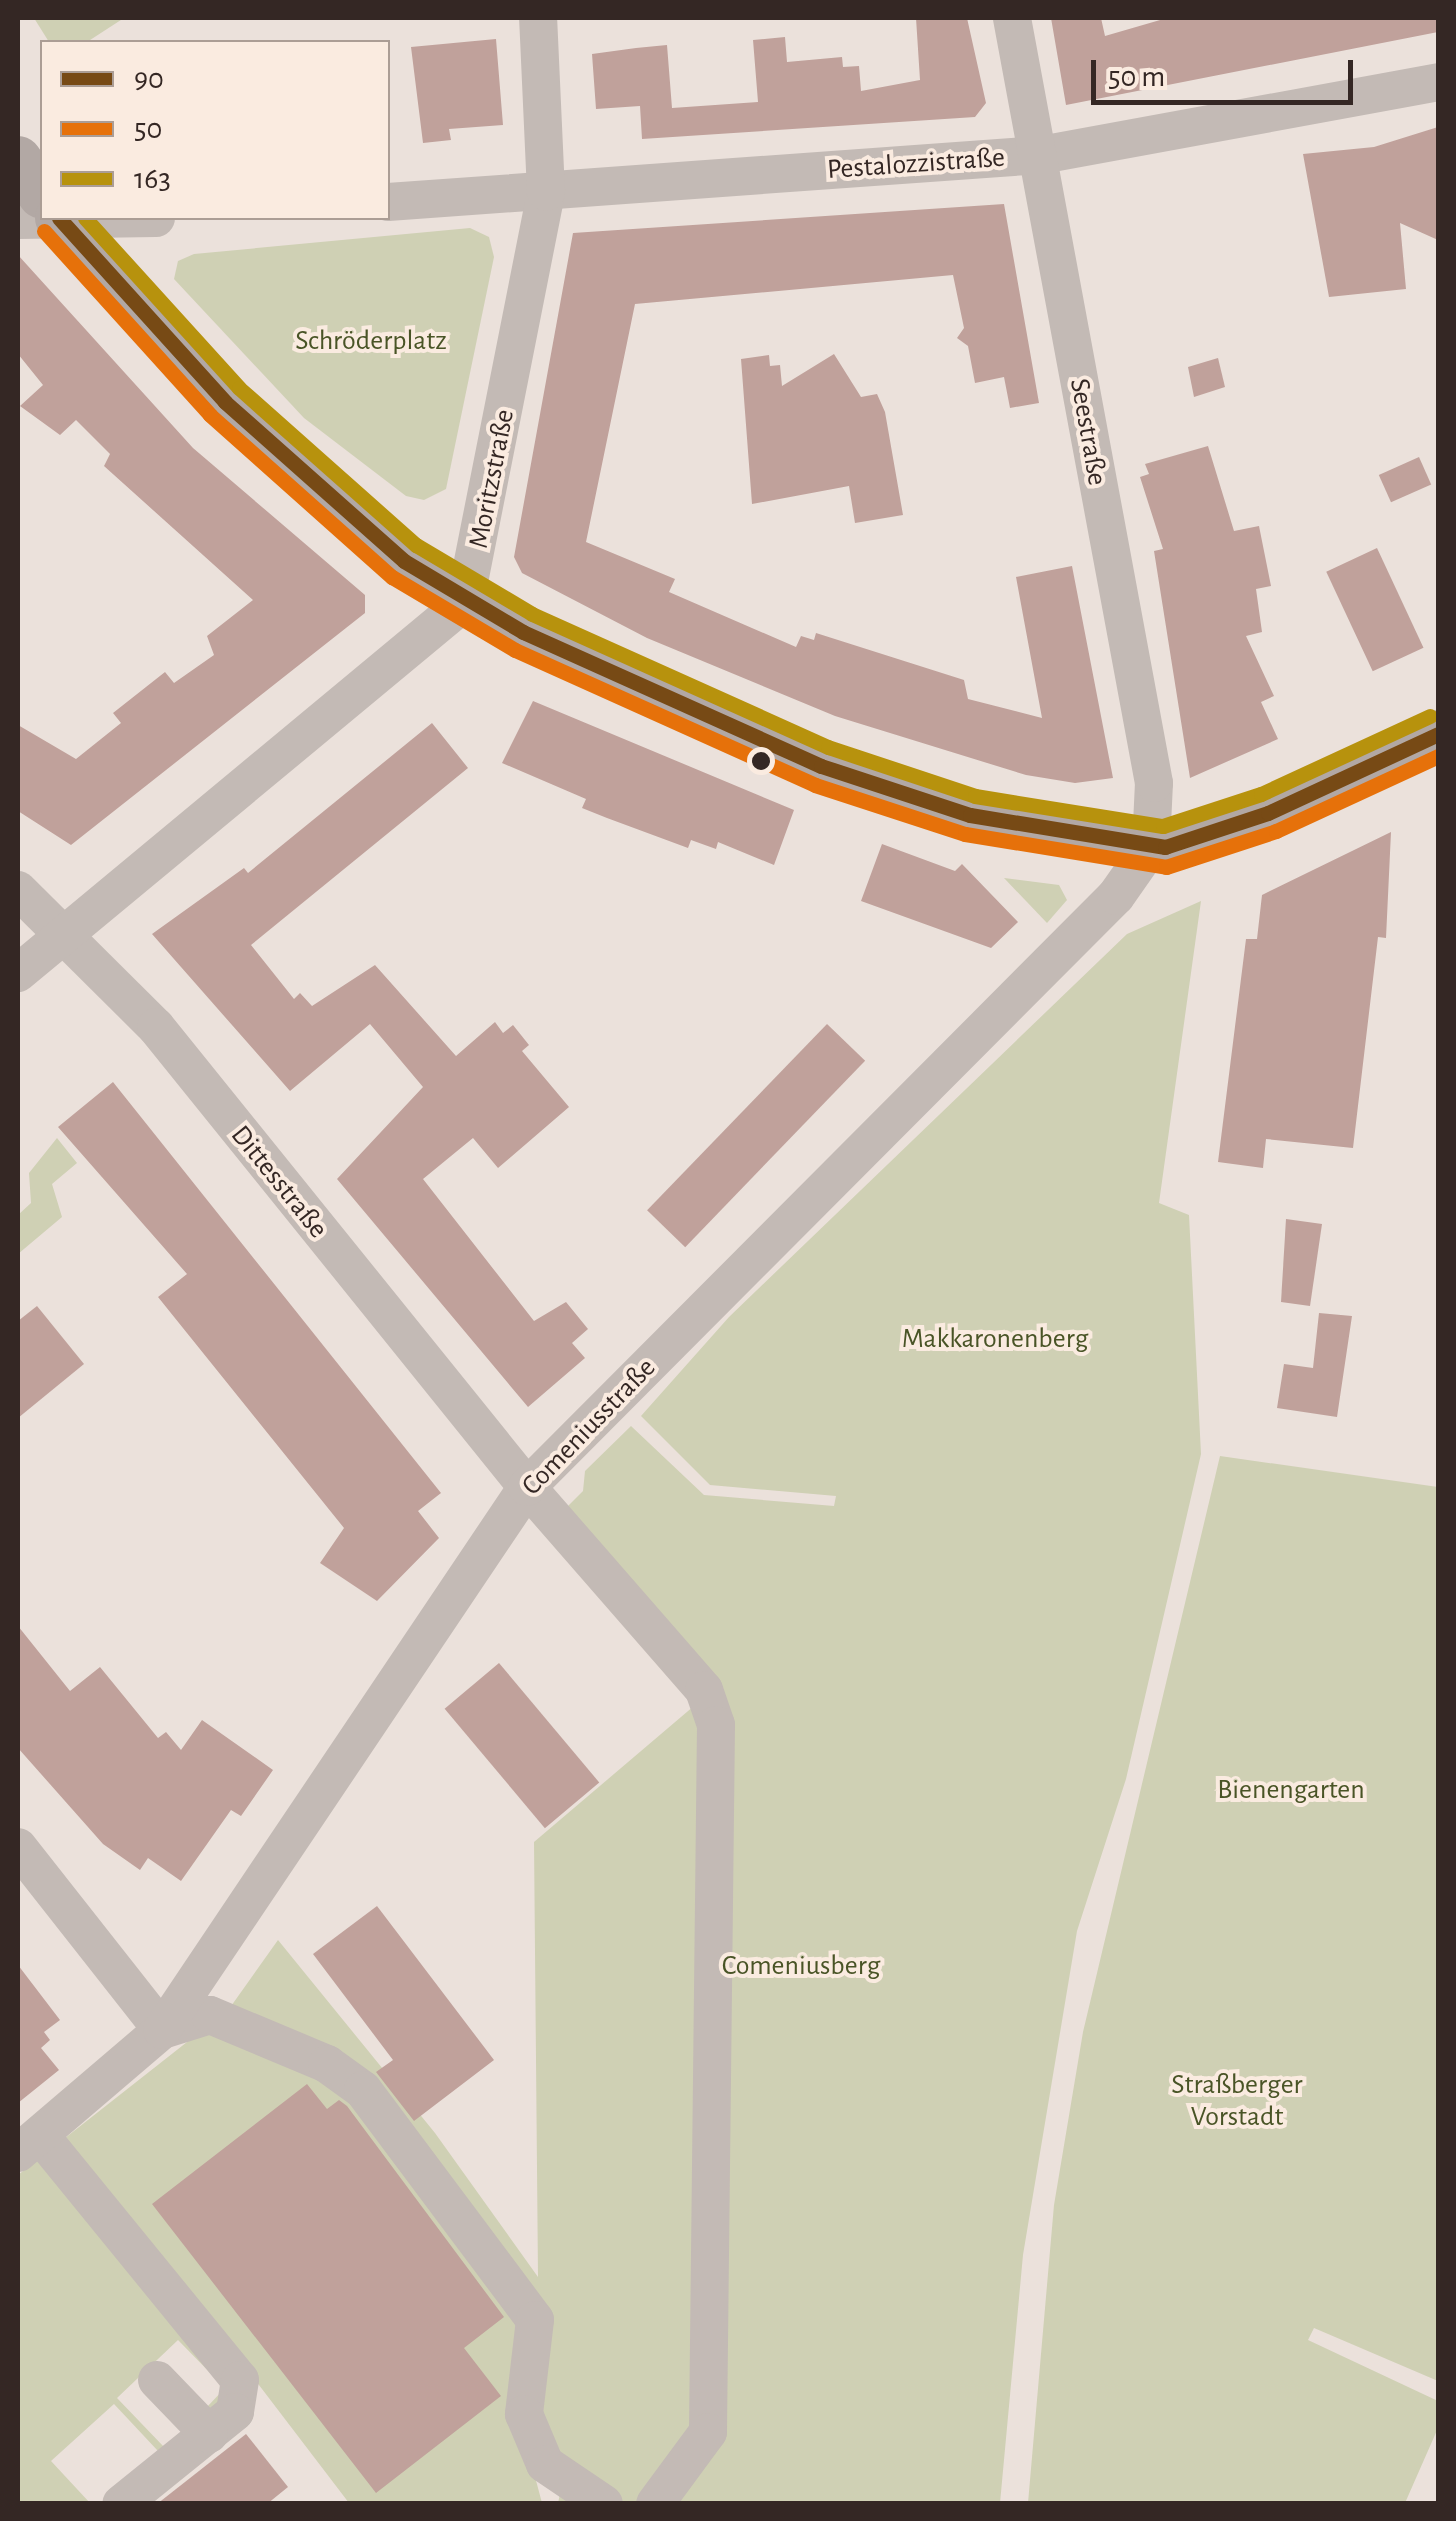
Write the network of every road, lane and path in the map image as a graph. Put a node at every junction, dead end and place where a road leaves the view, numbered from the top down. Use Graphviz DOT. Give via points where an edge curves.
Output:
graph roads {
  1 [pos="538,18"];
  2 [pos="1012,18"];
  3 [pos="1438,82"];
  4 [pos="1040,155"];
  5 [pos="18,160"];
  6 [pos="546,192"];
  7 [pos="390,202"];
  8 [pos="40,203"];
  9 [pos="52,220"];
  10 [pos="465,602"];
  11 [pos="1438,734"];
  12 [pos="1150,846"];
  13 [pos="18,890"];
  14 [pos="67,933"];
  15 [pos="18,973"];
  16 [pos="527,1488"];
  17 [pos="18,1848"];
  18 [pos="162,2030"];
  19 [pos="29,2144"];
  20 [pos="157,2380"];
  21 [pos="210,2434"];
  22 [pos="122,2504"];
  23 [pos="604,2504"];
  24 [pos="655,2504"];
  1 -- 6 [label="street, Moritzstraße"];
  2 -- 4 [label="street, Seestraße"];
  3 -- 4 [label="street, Pestalozzistraße"];
  4 -- 6 [label="street, Pestalozzistraße"];
  4 -- 12 [label="street, Seestraße" via="1154,782"];
  5 -- 8 [label="main road"];
  6 -- 7 [label="street, Pestalozzistraße"];
  6 -- 10 [label="street, Moritzstraße"];
  9 -- 10 [label="main road" via="267,443 367,533"];
  10 -- 12 [label="main road" via="821,766 970,814"];
  10 -- 14 [label="street"];
  11 -- 12 [label="main road" via="1200,840"];
  12 -- 16 [label="street, Comeniusstraße" via="1116,896"];
  13 -- 14 [label="street, Dittesstraße"];
  14 -- 15 [label="street"];
  14 -- 16 [label="street, Dittesstraße" via="156,1027"];
  16 -- 18 [label="street, Comeniusstraße"];
  16 -- 24 [label="street, Dittesstraße" via="704,1690 716,1725 708,2432"];
  17 -- 18 [label="street"];
  18 -- 19 [label="street, Comeniusstraße"];
  18 -- 23 [label="street" via="210,2015 327,2064 363,2090 535,2320 524,2414 545,2464"];
  19 -- 21 [label="street" via="240,2380 235,2412"];
  20 -- 21 [label="street"];
  21 -- 22 [label="street"];
}
